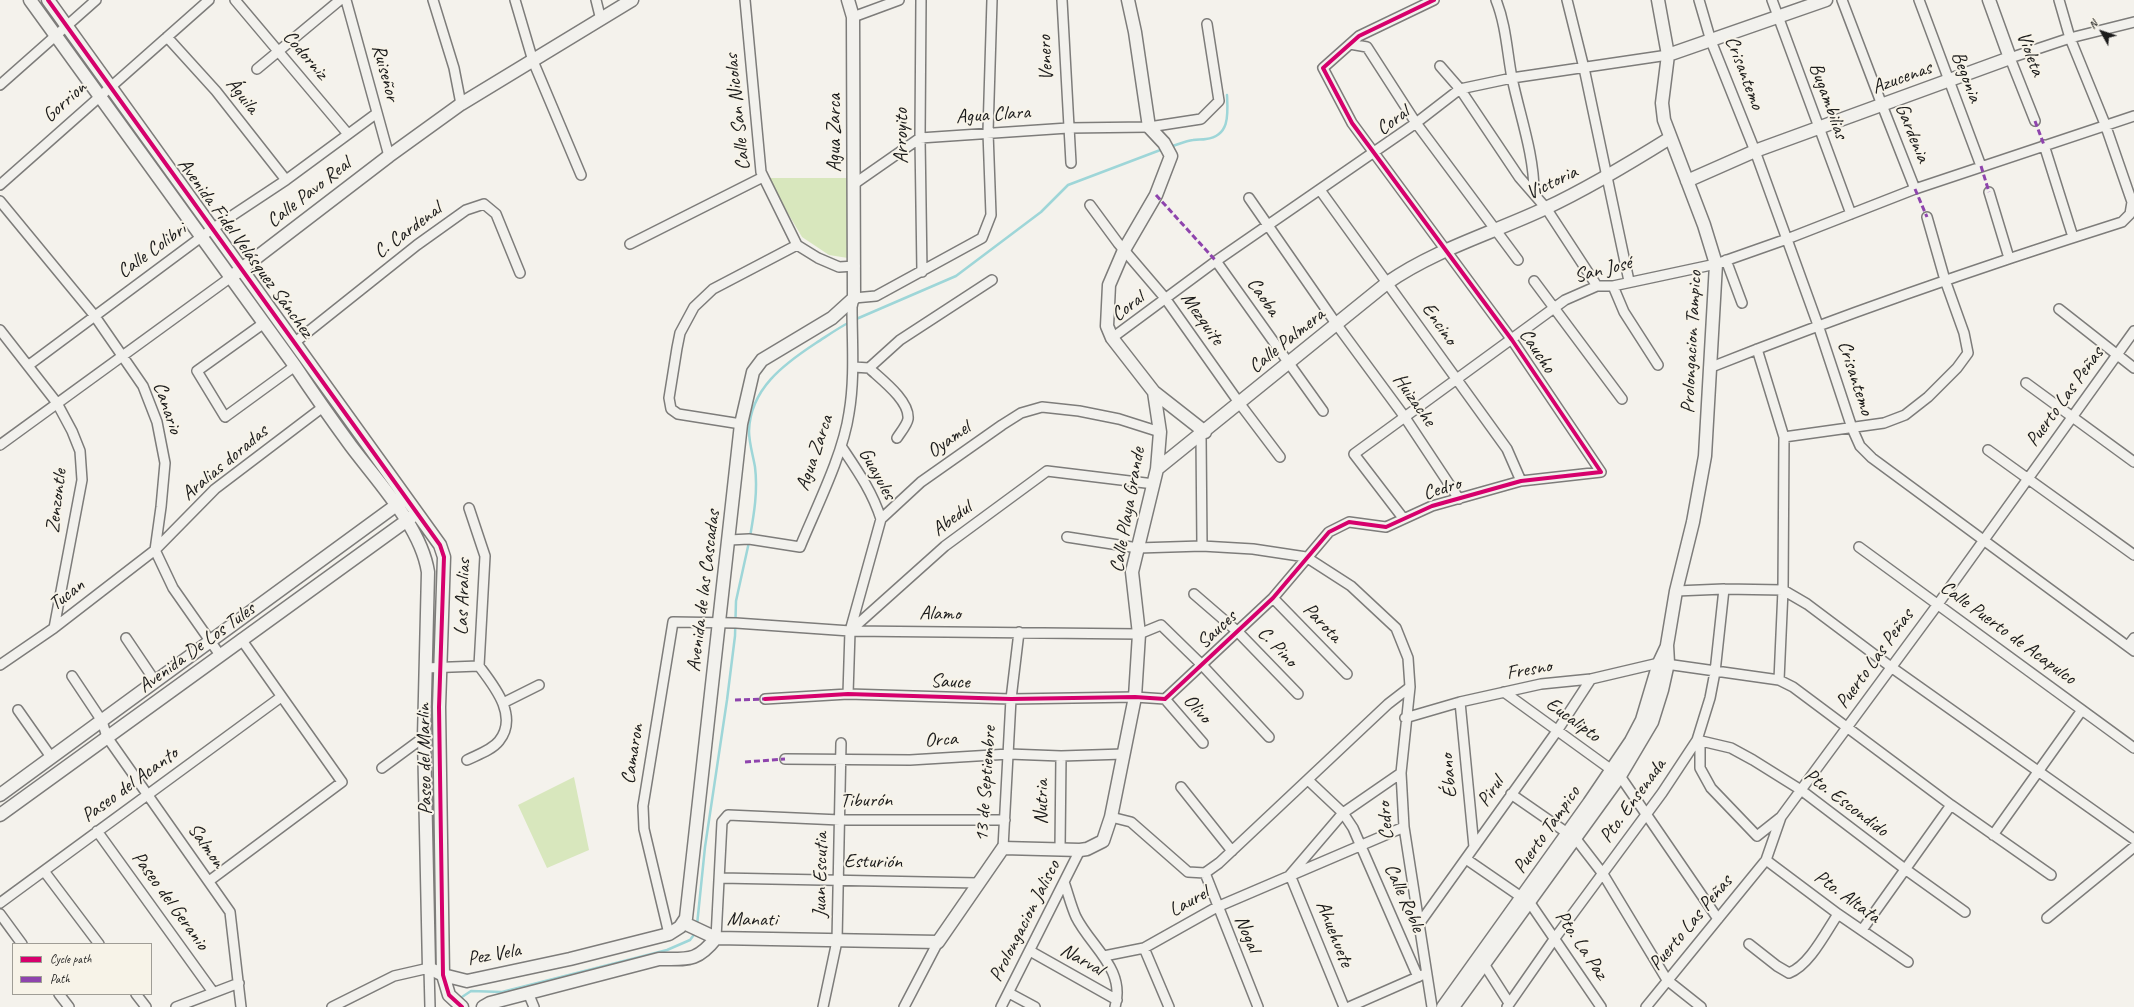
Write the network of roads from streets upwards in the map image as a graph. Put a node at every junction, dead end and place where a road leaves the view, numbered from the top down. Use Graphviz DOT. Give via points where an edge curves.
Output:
graph roads {
  1 [pos="30,0"];
  2 [pos="48,0"];
  3 [pos="96,0"];
  4 [pos="209,0"];
  5 [pos="235,0"];
  6 [pos="340,0"];
  7 [pos="346,0"];
  8 [pos="433,0"];
  9 [pos="515,0"];
  10 [pos="596,0"];
  11 [pos="632,0"];
  12 [pos="745,0"];
  13 [pos="848,0"];
  14 [pos="899,0"];
  15 [pos="921,0"];
  16 [pos="992,0"];
  17 [pos="1062,0"];
  18 [pos="1128,0"];
  19 [pos="1434,0"];
  20 [pos="1496,0"];
  21 [pos="1567,0"];
  22 [pos="1658,0"];
  23 [pos="1699,0"];
  24 [pos="1772,0"];
  25 [pos="1826,0"];
  26 [pos="1842,0"];
  27 [pos="1919,0"];
  28 [pos="1989,0"];
  29 [pos="2059,0"];
  30 [pos="1778,16"];
  31 [pos="854,17"];
  32 [pos="601,20"];
  33 [pos="2134,22"];
  34 [pos="1207,24"];
  35 [pos="67,25"];
  36 [pos="56,35"];
  37 [pos="167,37"];
  38 [pos="2070,38"];
  39 [pos="1711,41"];
  40 [pos="1350,44"];
  41 [pos="278,52"];
  42 [pos="1668,55"];
  43 [pos="2010,58"];
  44 [pos="533,61"];
  45 [pos="1440,66"];
  46 [pos="1584,68"];
  47 [pos="257,69"];
  48 [pos="1512,78"];
  49 [pos="1948,81"];
  50 [pos="0,85"];
  51 [pos="110,86"];
  52 [pos="1460,89"];
  53 [pos="100,95"];
  54 [pos="461,104"];
  55 [pos="1882,105"];
  56 [pos="377,113"];
  57 [pos="2134,116"];
  58 [pos="2035,121"];
  59 [pos="1416,123"];
  60 [pos="2105,124"];
  61 [pos="1149,127"];
  62 [pos="1068,128"];
  63 [pos="1819,128"];
  64 [pos="988,132"];
  65 [pos="348,134"];
  66 [pos="920,138"];
  67 [pos="1670,138"];
  68 [pos="2044,145"];
  69 [pos="1755,151"];
  70 [pos="1374,153"];
  71 [pos="389,156"];
  72 [pos="1071,163"];
  73 [pos="1981,166"];
  74 [pos="581,175"];
  75 [pos="1607,176"];
  76 [pos="763,177"];
  77 [pos="286,180"];
  78 [pos="1687,181"];
  79 [pos="854,184"];
  80 [pos="0,185"];
  81 [pos="1915,188"];
  82 [pos="1320,190"];
  83 [pos="1534,192"];
  84 [pos="1989,192"];
  85 [pos="1249,198"];
  86 [pos="0,201"];
  87 [pos="1090,205"];
  88 [pos="1546,208"];
  89 [pos="1851,214"];
  90 [pos="1927,217"];
  91 [pos="1269,226"];
  92 [pos="212,229"];
  93 [pos="1497,230"];
  94 [pos="201,237"];
  95 [pos="2073,238"];
  96 [pos="1787,239"];
  97 [pos="630,244"];
  98 [pos="797,245"];
  99 [pos="1445,249"];
  100 [pos="1124,250"];
  101 [pos="2009,258"];
  102 [pos="1518,260"];
  103 [pos="1216,261"];
  104 [pos="1721,262"];
  105 [pos="855,266"];
  106 [pos="241,270"];
  107 [pos="922,272"];
  108 [pos="520,273"];
  109 [pos="231,277"];
  110 [pos="992,280"];
  111 [pos="1945,280"];
  112 [pos="1534,281"];
  113 [pos="1629,281"];
  114 [pos="1388,283"];
  115 [pos="1597,286"];
  116 [pos="1613,286"];
  117 [pos="1165,298"];
  118 [pos="853,302"];
  119 [pos="1742,303"];
  120 [pos="1554,308"];
  121 [pos="2059,309"];
  122 [pos="94,315"];
  123 [pos="264,323"];
  124 [pos="1338,325"];
  125 [pos="1818,325"];
  126 [pos="0,330"];
  127 [pos="2134,331"];
  128 [pos="1112,338"];
  129 [pos="1512,340"];
  130 [pos="294,343"];
  131 [pos="1757,349"];
  132 [pos="122,355"];
  133 [pos="2117,355"];
  134 [pos="1288,364"];
  135 [pos="28,365"];
  136 [pos="1658,365"];
  137 [pos="295,366"];
  138 [pos="854,367"];
  139 [pos="869,368"];
  140 [pos="1709,368"];
  141 [pos="2134,368"];
  142 [pos="1457,380"];
  143 [pos="2026,383"];
  144 [pos="1154,392"];
  145 [pos="1622,399"];
  146 [pos="57,404"];
  147 [pos="1240,404"];
  148 [pos="323,407"];
  149 [pos="1323,411"];
  150 [pos="1404,416"];
  151 [pos="2073,417"];
  152 [pos="741,424"];
  153 [pos="1852,428"];
  154 [pos="1160,432"];
  155 [pos="1203,434"];
  156 [pos="1784,437"];
  157 [pos="896,438"];
  158 [pos="0,445"];
  159 [pos="841,446"];
  160 [pos="1988,450"];
  161 [pos="1280,457"];
  162 [pos="2134,462"];
  163 [pos="1157,469"];
  164 [pos="1601,472"];
  165 [pos="2029,478"];
  166 [pos="1521,482"];
  167 [pos="1154,484"];
  168 [pos="406,498"];
  169 [pos="1459,498"];
  170 [pos="396,505"];
  171 [pos="469,508"];
  172 [pos="417,513"];
  173 [pos="1403,518"];
  174 [pos="881,519"];
  175 [pos="406,521"];
  176 [pos="1067,538"];
  177 [pos="729,540"];
  178 [pos="1983,541"];
  179 [pos="1202,546"];
  180 [pos="1859,547"];
  181 [pos="1138,548"];
  182 [pos="155,550"];
  183 [pos="2134,555"];
  184 [pos="1306,557"];
  185 [pos="1724,589"];
  186 [pos="1783,590"];
  187 [pos="1676,591"];
  188 [pos="1194,594"];
  189 [pos="1273,598"];
  190 [pos="1938,604"];
  191 [pos="718,623"];
  192 [pos="54,628"];
  193 [pos="850,631"];
  194 [pos="1019,632"];
  195 [pos="1238,632"];
  196 [pos="1139,634"];
  197 [pos="126,638"];
  198 [pos="2134,638"];
  199 [pos="241,639"];
  200 [pos="210,641"];
  201 [pos="2131,648"];
  202 [pos="220,655"];
  203 [pos="1664,663"];
  204 [pos="0,665"];
  205 [pos="1202,665"];
  206 [pos="478,666"];
  207 [pos="1891,667"];
  208 [pos="424,668"];
  209 [pos="440,668"];
  210 [pos="1715,672"];
  211 [pos="1347,674"];
  212 [pos="72,676"];
  213 [pos="1591,679"];
  214 [pos="1779,680"];
  215 [pos="155,681"];
  216 [pos="539,685"];
  217 [pos="1410,687"];
  218 [pos="1504,692"];
  219 [pos="848,694"];
  220 [pos="1298,694"];
  221 [pos="281,696"];
  222 [pos="1134,697"];
  223 [pos="765,699"];
  224 [pos="1011,699"];
  225 [pos="1165,699"];
  226 [pos="1460,702"];
  227 [pos="503,703"];
  228 [pos="18,710"];
  229 [pos="2082,710"];
  230 [pos="1406,718"];
  231 [pos="102,721"];
  232 [pos="1848,726"];
  233 [pos="1557,730"];
  234 [pos="107,737"];
  235 [pos="424,737"];
  236 [pos="1269,737"];
  237 [pos="1698,740"];
  238 [pos="1203,742"];
  239 [pos="841,744"];
  240 [pos="2134,748"];
  241 [pos="1009,754"];
  242 [pos="1124,754"];
  243 [pos="1061,756"];
  244 [pos="51,758"];
  245 [pos="785,759"];
  246 [pos="467,760"];
  247 [pos="842,761"];
  248 [pos="382,768"];
  249 [pos="2038,772"];
  250 [pos="1400,773"];
  251 [pos="1616,773"];
  252 [pos="1308,780"];
  253 [pos="1181,788"];
  254 [pos="1801,790"];
  255 [pos="147,794"];
  256 [pos="1511,794"];
  257 [pos="0,795"];
  258 [pos="1951,805"];
  259 [pos="1343,813"];
  260 [pos="1647,814"];
  261 [pos="0,815"];
  262 [pos="1111,816"];
  263 [pos="1781,817"];
  264 [pos="840,820"];
  265 [pos="1005,820"];
  266 [pos="1404,827"];
  267 [pos="441,828"];
  268 [pos="426,829"];
  269 [pos="97,832"];
  270 [pos="1993,835"];
  271 [pos="1571,836"];
  272 [pos="2134,839"];
  273 [pos="1361,845"];
  274 [pos="2134,847"];
  275 [pos="1003,848"];
  276 [pos="1474,848"];
  277 [pos="1060,849"];
  278 [pos="1080,850"];
  279 [pos="1232,851"];
  280 [pos="1466,858"];
  281 [pos="1766,860"];
  282 [pos="1905,870"];
  283 [pos="44,871"];
  284 [pos="1204,873"];
  285 [pos="1602,874"];
  286 [pos="1290,875"];
  287 [pos="2050,875"];
  288 [pos="720,878"];
  289 [pos="839,879"];
  290 [pos="208,881"];
  291 [pos="1064,882"];
  292 [pos="978,883"];
  293 [pos="1526,900"];
  294 [pos="0,903"];
  295 [pos="1217,907"];
  296 [pos="1966,912"];
  297 [pos="0,914"];
  298 [pos="1838,914"];
  299 [pos="2047,918"];
  300 [pos="1718,919"];
  301 [pos="684,923"];
  302 [pos="1419,924"];
  303 [pos="1862,930"];
  304 [pos="670,934"];
  305 [pos="716,938"];
  306 [pos="1555,938"];
  307 [pos="837,941"];
  308 [pos="938,942"];
  309 [pos="21,943"];
  310 [pos="98,943"];
  311 [pos="1749,944"];
  312 [pos="1144,948"];
  313 [pos="1030,951"];
  314 [pos="1104,956"];
  315 [pos="1908,962"];
  316 [pos="1484,964"];
  317 [pos="429,968"];
  318 [pos="1427,973"];
  319 [pos="443,975"];
  320 [pos="1418,977"];
  321 [pos="1667,980"];
  322 [pos="239,983"];
  323 [pos="213,992"];
  324 [pos="1009,993"];
  325 [pos="529,994"];
  326 [pos="60,995"];
  327 [pos="137,995"];
  328 [pos="1116,1003"];
  329 [pos="487,1005"];
  330 [pos="1508,1005"];
  331 [pos="69,1007"];
  332 [pos="146,1007"];
  333 [pos="176,1007"];
  334 [pos="241,1007"];
  335 [pos="332,1007"];
  336 [pos="430,1007"];
  337 [pos="462,1007"];
  338 [pos="534,1007"];
  339 [pos="823,1007"];
  340 [pos="904,1007"];
  341 [pos="1001,1007"];
  342 [pos="1035,1007"];
  343 [pos="1169,1007"];
  344 [pos="1258,1007"];
  345 [pos="1344,1007"];
  346 [pos="1349,1007"];
  347 [pos="1432,1007"];
  348 [pos="1443,1007"];
  349 [pos="1453,1007"];
  350 [pos="1601,1007"];
  351 [pos="1646,1007"];
  352 [pos="1701,1007"];
  1 -- 36 [label="street, Avenida Fidel Velásquez Sánchez"];
  2 -- 35 [label="street, Avenida Fidel Velásquez Sánchez"];
  3 -- 35 [label="street"];
  4 -- 37 [label="street, Gorrion"];
  5 -- 41 [label="street, Codorniz"];
  6 -- 41 [label="street"];
  7 -- 56 [label="street, Ruiseñor"];
  8 -- 54 [label="street" via="454,68"];
  9 -- 44 [label="street"];
  10 -- 32 [label="street"];
  11 -- 32 [label="street, Calle Pavo Real"];
  12 -- 76 [label="street, Calle San Nicolas"];
  13 -- 31 [label="street, Agua Zarca"];
  14 -- 31 [label="street"];
  15 -- 66 [label="street, Arroyito"];
  16 -- 64 [label="street"];
  17 -- 62 [label="street, Venero"];
  18 -- 61 [label="street"];
  19 -- 40 [label="street" via="1373,28"];
  20 -- 48 [label="street" via="1503,24"];
  21 -- 46 [label="street"];
  22 -- 42 [label="street, Prolongacion Tampico"];
  23 -- 39 [label="street, Crisantemo"];
  24 -- 30 [label="street, Bugambilias"];
  25 -- 30 [label="street"];
  26 -- 55 [label="street, Gardenia"];
  27 -- 49 [label="street, Begonia"];
  28 -- 43 [label="street, Violeta"];
  29 -- 38 [label="street"];
  30 -- 39 [label="street"];
  30 -- 63 [label="street, Bugambilias"];
  31 -- 79 [label="street, Agua Zarca"];
  32 -- 44 [label="street, Calle Pavo Real"];
  33 -- 38 [label="street, Azucenas"];
  34 -- 61 [label="street, Agua Clara" via="1219,101 1201,119"];
  35 -- 36 [label="street"];
  35 -- 51 [label="street, Avenida Fidel Velásquez Sánchez"];
  36 -- 50 [label="street"];
  36 -- 53 [label="street, Avenida Fidel Velásquez Sánchez"];
  37 -- 51 [label="street, Gorrion"];
  37 -- 77 [label="street, Águila" via="216,91"];
  38 -- 43 [label="street, Azucenas"];
  38 -- 60 [label="street"];
  39 -- 42 [label="street"];
  39 -- 69 [label="street, Crisantemo"];
  40 -- 59 [label="street" via="1368,47"];
  40 -- 70 [label="street, Caucho" via="1323,68 1352,123"];
  41 -- 47 [label="street"];
  41 -- 65 [label="street, Codorniz"];
  42 -- 46 [label="street, Coral"];
  42 -- 67 [label="street, Prolongacion Tampico" via="1662,104"];
  43 -- 49 [label="street, Azucenas"];
  43 -- 58 [label="street, Violeta"];
  44 -- 54 [label="street, Calle Pavo Real"];
  44 -- 74 [label="street"];
  45 -- 52 [label="street"];
  46 -- 48 [label="street, Coral"];
  46 -- 75 [label="street"];
  48 -- 52 [label="street, Coral"];
  48 -- 83 [label="street" via="1534,174"];
  49 -- 55 [label="street, Azucenas"];
  49 -- 73 [label="street, Begonia"];
  51 -- 53 [label="street, Gorrion"];
  51 -- 92 [label="street, Avenida Fidel Velásquez Sánchez"];
  52 -- 59 [label="street, Coral"];
  52 -- 83 [label="street" via="1520,177"];
  53 -- 80 [label="street, Gorrion"];
  53 -- 94 [label="street, Avenida Fidel Velásquez Sánchez"];
  54 -- 71 [label="street, Calle Pavo Real"];
  55 -- 63 [label="street, Azucenas"];
  55 -- 81 [label="street, Gardenia"];
  56 -- 65 [label="street, Calle Colibri"];
  56 -- 71 [label="street, Ruiseñor"];
  57 -- 60 [label="street, San José"];
  59 -- 70 [label="street, Coral"];
  59 -- 93 [label="street"];
  60 -- 68 [label="street, San José"];
  60 -- 95 [label="street" via="2132,202 2130,214 2122,222"];
  61 -- 62 [label="street, Agua Clara"];
  61 -- 100 [label="street, Calle Playa Grande" via="1164,143 1171,156 1156,195"];
  62 -- 64 [label="street, Agua Clara"];
  62 -- 72 [label="street, Venero"];
  63 -- 69 [label="street, Azucenas"];
  63 -- 89 [label="street, Bugambilias"];
  64 -- 66 [label="street, Agua Clara"];
  64 -- 107 [label="street" via="991,214 982,238"];
  65 -- 77 [label="street, Calle Colibri"];
  66 -- 79 [label="street, Agua Clara"];
  66 -- 107 [label="street, Arroyito"];
  67 -- 75 [label="street, Victoria"];
  67 -- 78 [label="street, Prolongacion Tampico"];
  68 -- 73 [label="street, San José"];
  68 -- 95 [label="street"];
  69 -- 78 [label="street, Azucenas"];
  69 -- 96 [label="street, Crisantemo"];
  70 -- 82 [label="street, Coral"];
  70 -- 99 [label="street, Caucho"];
  71 -- 106 [label="street, Calle Pavo Real"];
  73 -- 81 [label="street, San José"];
  75 -- 88 [label="street, Victoria"];
  75 -- 113 [label="street"];
  76 -- 97 [label="street"];
  76 -- 98 [label="street, Calle San Nicolas"];
  77 -- 92 [label="street, Calle Colibri"];
  78 -- 104 [label="street, Prolongacion Tampico"];
  79 -- 105 [label="street, Agua Zarca"];
  81 -- 89 [label="street, San José"];
  82 -- 91 [label="street, Coral"];
  82 -- 114 [label="street, Encino"];
  83 -- 88 [label="street"];
  84 -- 101 [label="street"];
  85 -- 91 [label="street, Huizache"];
  86 -- 122 [label="street, Canario"];
  87 -- 100 [label="street, Mezquite"];
  88 -- 93 [label="street, Victoria"];
  88 -- 115 [label="street"];
  89 -- 96 [label="street, San José"];
  90 -- 111 [label="street"];
  91 -- 103 [label="street, Coral"];
  91 -- 124 [label="street, Huizache"];
  92 -- 94 [label="street, Calle Colibri"];
  92 -- 106 [label="street, Avenida Fidel Velásquez Sánchez"];
  93 -- 99 [label="street, Victoria"];
  93 -- 102 [label="street"];
  94 -- 109 [label="street, Avenida Fidel Velásquez Sánchez"];
  94 -- 122 [label="street, Calle Colibri"];
  95 -- 101 [label="street"];
  96 -- 104 [label="street, San José"];
  96 -- 125 [label="street, Crisantemo"];
  98 -- 105 [label="street" via="839,268"];
  98 -- 152 [label="street" via="713,289 694,307 680,333 669,398 671,409 678,414"];
  99 -- 114 [label="street, Calle Palmera"];
  99 -- 129 [label="street, Caucho"];
  100 -- 117 [label="street, Mezquite"];
  100 -- 128 [label="street, Calle Playa Grande" via="1110,285 1107,326"];
  101 -- 111 [label="street"];
  103 -- 117 [label="street, Coral"];
  103 -- 134 [label="street, Caoba"];
  104 -- 113 [label="street, San José"];
  104 -- 119 [label="street"];
  104 -- 140 [label="street, Prolongacion Tampico"];
  105 -- 118 [label="street, Agua Zarca"];
  106 -- 109 [label="street, Calle Pavo Real"];
  106 -- 130 [label="street, Avenida Fidel Velásquez Sánchez"];
  107 -- 118 [label="street" via="876,296"];
  108 -- 130 [label="street, C. Cardenal" via="496,214 484,204 466,210 429,237"];
  109 -- 123 [label="street, Avenida Fidel Velásquez Sánchez"];
  109 -- 132 [label="street, Calle Pavo Real"];
  110 -- 139 [label="street" via="900,340"];
  111 -- 125 [label="street"];
  111 -- 153 [label="street" via="1964,333 1968,353 1928,397 1904,415 1884,424"];
  112 -- 120 [label="street"];
  113 -- 116 [label="street, San José"];
  114 -- 124 [label="street, Calle Palmera"];
  114 -- 142 [label="street, Encino"];
  115 -- 116 [label="street, San José"];
  115 -- 120 [label="street, San José" via="1565,300"];
  116 -- 136 [label="street" via="1624,312"];
  117 -- 128 [label="street, Coral"];
  117 -- 147 [label="street, Mezquite"];
  118 -- 138 [label="street, Agua Zarca"];
  118 -- 152 [label="street, Avenida de las Cascadas" via="832,318 762,360 752,372"];
  120 -- 129 [label="street, San José"];
  120 -- 145 [label="street"];
  121 -- 133 [label="street"];
  122 -- 132 [label="street, Canario"];
  122 -- 135 [label="street, Calle Colibri"];
  123 -- 137 [label="street, Avenida Fidel Velásquez Sánchez"];
  123 -- 137 [label="street" via="197,371 225,417"];
  124 -- 134 [label="street, Calle Palmera"];
  124 -- 150 [label="street, Huizache"];
  125 -- 131 [label="street"];
  125 -- 153 [label="street, Crisantemo"];
  126 -- 135 [label="street, Zenzontle"];
  127 -- 133 [label="street, Puerto Las Peñas"];
  128 -- 144 [label="street, Calle Playa Grande"];
  129 -- 142 [label="street"];
  129 -- 164 [label="street, Caucho"];
  130 -- 168 [label="street, Avenida Fidel Velásquez Sánchez"];
  131 -- 140 [label="street"];
  131 -- 156 [label="street"];
  132 -- 146 [label="street, Calle Pavo Real"];
  132 -- 182 [label="street, Canario" via="143,386 157,422 165,463"];
  133 -- 141 [label="street"];
  133 -- 151 [label="street, Puerto Las Peñas"];
  134 -- 147 [label="street, Calle Palmera"];
  134 -- 149 [label="street, Caoba"];
  135 -- 146 [label="street, Zenzontle"];
  137 -- 148 [label="street, Avenida Fidel Velásquez Sánchez"];
  138 -- 139 [label="street"];
  138 -- 159 [label="street, Agua Zarca" via="849,414"];
  139 -- 157 [label="street" via="894,391 907,409 908,421"];
  140 -- 187 [label="street, Prolongacion Tampico" via="1705,456 1693,522"];
  142 -- 150 [label="street"];
  142 -- 166 [label="street, Encino" via="1507,449"];
  143 -- 151 [label="street"];
  144 -- 154 [label="street, Calle Playa Grande"];
  144 -- 155 [label="street, Calle Playa Grande"];
  146 -- 158 [label="street, Calle Pavo Real"];
  146 -- 192 [label="street, Zenzontle" via="80,451 82,480"];
  147 -- 155 [label="street, Calle Palmera"];
  147 -- 161 [label="street, Mezquite"];
  148 -- 170 [label="street, Avenida Fidel Velásquez Sánchez"];
  148 -- 182 [label="street, Aralias doradas" via="215,489"];
  150 -- 169 [label="street, Huizache"];
  150 -- 173 [label="street" via="1354,454"];
  151 -- 162 [label="street"];
  151 -- 165 [label="street, Puerto Las Peñas"];
  152 -- 177 [label="street, Avenida de las Cascadas"];
  153 -- 156 [label="street"];
  153 -- 178 [label="street, Crisantemo" via="1860,446 1872,458"];
  154 -- 163 [label="street, Calle Playa Grande"];
  154 -- 174 [label="street, Oyamel" via="1119,419 1079,411 1042,407 1022,413 970,446 921,482"];
  155 -- 163 [label="street, Calle Palmera"];
  155 -- 179 [label="street"];
  156 -- 186 [label="street"];
  159 -- 174 [label="street, Guayules" via="864,479 876,502"];
  159 -- 177 [label="street, Agua Zarca" via="800,547 749,539"];
  160 -- 165 [label="street"];
  163 -- 167 [label="street, Calle Playa Grande"];
  164 -- 166 [label="street, Cedro"];
  165 -- 178 [label="street, Puerto Las Peñas"];
  165 -- 183 [label="street"];
  166 -- 169 [label="street, Cedro"];
  167 -- 181 [label="street, Calle Playa Grande"];
  167 -- 193 [label="street, Abedul" via="1047,471 945,546"];
  168 -- 170 [label="street, Avenida De Los Tules"];
  168 -- 172 [label="street, Avenida Fidel Velásquez Sánchez"];
  169 -- 173 [label="street, Cedro"];
  170 -- 175 [label="street, Avenida Fidel Velásquez Sánchez"];
  170 -- 200 [label="street, Avenida De Los Tules"];
  171 -- 206 [label="street, Las Aralias" via="485,556"];
  172 -- 175 [label="street, Avenida De Los Tules"];
  172 -- 209 [label="street, Paseo del Marlin" via="440,545 444,556"];
  173 -- 184 [label="street, Cedro" via="1386,527 1349,522 1329,532"];
  174 -- 193 [label="street"];
  175 -- 199 [label="street, Avenida De Los Tules"];
  175 -- 208 [label="street, Paseo del Marlin" via="426,560 428,572"];
  176 -- 181 [label="street, Cedro"];
  177 -- 191 [label="street, Avenida de las Cascadas"];
  178 -- 190 [label="street, Puerto Las Peñas"];
  178 -- 201 [label="street, Crisantemo"];
  179 -- 181 [label="street, Cedro"];
  179 -- 184 [label="street, Cedro" via="1253,549"];
  180 -- 190 [label="street, Calle Puerto de Acapulco"];
  181 -- 196 [label="street, Calle Playa Grande" via="1132,572"];
  182 -- 192 [label="street, Tucan"];
  182 -- 200 [label="street" via="173,588"];
  184 -- 189 [label="street, Sauces"];
  184 -- 217 [label="street, Cedro" via="1351,586 1396,628 1408,658"];
  185 -- 186 [label="street"];
  185 -- 187 [label="street"];
  185 -- 210 [label="street, Pto. Ensenada"];
  186 -- 207 [label="street" via="1807,604"];
  186 -- 214 [label="street"];
  187 -- 203 [label="street, Prolongacion Tampico"];
  188 -- 195 [label="street, C. Pino"];
  189 -- 195 [label="street, Sauces"];
  189 -- 211 [label="street, Parota"];
  190 -- 207 [label="street, Puerto Las Peñas"];
  190 -- 229 [label="street, Calle Puerto de Acapulco"];
  191 -- 193 [label="street, Alamo"];
  191 -- 301 [label="street, Avenida de las Cascadas"];
  191 -- 304 [label="street, Camaron" via="673,622 643,806 644,829"];
  192 -- 204 [label="street, Tucan"];
  193 -- 194 [label="street, Alamo"];
  193 -- 219 [label="street"];
  194 -- 196 [label="street, Alamo"];
  194 -- 224 [label="street, 13 de Septiembre"];
  195 -- 205 [label="street, Sauces"];
  195 -- 220 [label="street, C. Pino"];
  196 -- 205 [label="street, Alamo" via="1161,625"];
  196 -- 222 [label="street, Calle Playa Grande"];
  197 -- 215 [label="street"];
  198 -- 201 [label="street"];
  199 -- 202 [label="street, Avenida De Los Tules"];
  199 -- 221 [label="street"];
  200 -- 202 [label="street"];
  200 -- 215 [label="street, Avenida De Los Tules"];
  202 -- 234 [label="street, Avenida De Los Tules"];
  203 -- 210 [label="street"];
  203 -- 213 [label="street, Fresno"];
  203 -- 251 [label="street, Puerto Tampico" via="1652,722"];
  205 -- 225 [label="street, Sauces"];
  205 -- 236 [label="street"];
  206 -- 209 [label="street"];
  206 -- 227 [label="street"];
  207 -- 232 [label="street, Puerto Las Peñas"];
  207 -- 249 [label="street"];
  208 -- 209 [label="street"];
  208 -- 235 [label="street, Paseo del Marlin"];
  209 -- 267 [label="street, Paseo del Marlin"];
  210 -- 214 [label="street"];
  210 -- 237 [label="street, Pto. Ensenada"];
  212 -- 231 [label="street, Salmon"];
  213 -- 218 [label="street, Fresno" via="1541,684"];
  213 -- 233 [label="street, Pirul"];
  214 -- 232 [label="street"];
  215 -- 231 [label="street, Avenida De Los Tules"];
  216 -- 227 [label="street"];
  217 -- 230 [label="street, Cedro"];
  217 -- 252 [label="street" via="1388,704"];
  218 -- 226 [label="street, Fresno"];
  218 -- 233 [label="street, Eucalipto"];
  219 -- 223 [label="street, Sauce"];
  219 -- 224 [label="street, Sauce"];
  221 -- 255 [label="street, Paseo del Acanto"];
  221 -- 290 [label="street" via="342,782"];
  222 -- 224 [label="street, Sauce"];
  222 -- 225 [label="street"];
  222 -- 242 [label="street, Calle Playa Grande"];
  224 -- 241 [label="street, 13 de Septiembre"];
  225 -- 238 [label="street, Olivo"];
  226 -- 230 [label="street, Fresno"];
  226 -- 276 [label="street, Ébano"];
  227 -- 246 [label="street" via="506,730 499,742"];
  228 -- 244 [label="street"];
  229 -- 240 [label="street, Calle Puerto de Acapulco"];
  229 -- 249 [label="street"];
  230 -- 250 [label="street, Cedro"];
  231 -- 234 [label="street, Salmon"];
  231 -- 244 [label="street, Avenida De Los Tules"];
  232 -- 254 [label="street, Puerto Las Peñas"];
  232 -- 258 [label="street"];
  233 -- 251 [label="street, Eucalipto"];
  233 -- 256 [label="street, Pirul"];
  234 -- 255 [label="street, Salmon"];
  234 -- 261 [label="street, Avenida De Los Tules"];
  235 -- 248 [label="street"];
  235 -- 268 [label="street, Paseo del Marlin"];
  237 -- 254 [label="street, Pto. Escondido" via="1731,748"];
  237 -- 260 [label="street, Pto. Ensenada"];
  237 -- 263 [label="street" via="1700,768 1711,788 1757,836"];
  239 -- 247 [label="street, Juan Escutia"];
  241 -- 243 [label="street, Orca"];
  241 -- 247 [label="street, Orca"];
  241 -- 265 [label="street, 13 de Septiembre"];
  242 -- 243 [label="street, Orca"];
  242 -- 262 [label="street, Calle Playa Grande"];
  243 -- 277 [label="street, Nutria"];
  244 -- 257 [label="street, Avenida De Los Tules"];
  245 -- 247 [label="street, Orca"];
  247 -- 264 [label="street, Juan Escutia"];
  249 -- 270 [label="street"];
  249 -- 272 [label="street"];
  250 -- 259 [label="street, Laurel"];
  250 -- 266 [label="street, Cedro"];
  251 -- 260 [label="street, Eucalipto"];
  251 -- 271 [label="street, Puerto Tampico"];
  252 -- 259 [label="street, Calle Roble"];
  252 -- 279 [label="street"];
  253 -- 279 [label="street"];
  254 -- 263 [label="street, Puerto Las Peñas"];
  254 -- 282 [label="street, Pto. Escondido"];
  255 -- 269 [label="street, Paseo del Acanto"];
  255 -- 290 [label="street, Salmon"];
  256 -- 271 [label="street"];
  256 -- 276 [label="street, Pirul"];
  258 -- 270 [label="street"];
  258 -- 282 [label="street"];
  259 -- 273 [label="street, Calle Roble"];
  259 -- 286 [label="street, Laurel"];
  260 -- 285 [label="street, Pto. Ensenada"];
  260 -- 300 [label="street, Eucalipto"];
  262 -- 278 [label="street, Calle Playa Grande" via="1103,840"];
  262 -- 284 [label="street" via="1131,822 1188,872"];
  263 -- 281 [label="street, Puerto Las Peñas"];
  264 -- 265 [label="street, Tiburón"];
  264 -- 288 [label="street, Tiburón" via="728,815 722,822"];
  264 -- 289 [label="street, Juan Escutia"];
  265 -- 275 [label="street, 13 de Septiembre"];
  266 -- 273 [label="street, Laurel"];
  266 -- 302 [label="street, Cedro"];
  267 -- 268 [label="street"];
  267 -- 319 [label="street, Paseo del Marlin"];
  268 -- 317 [label="street, Paseo del Marlin"];
  269 -- 283 [label="street, Paseo del Acanto"];
  269 -- 323 [label="street, Paseo del Geranio"];
  270 -- 287 [label="street"];
  271 -- 285 [label="street"];
  271 -- 293 [label="street, Puerto Tampico"];
  273 -- 286 [label="street, Laurel"];
  273 -- 320 [label="street, Calle Roble"];
  274 -- 299 [label="street"];
  275 -- 277 [label="street, Calle Playa Grande"];
  275 -- 292 [label="street, 13 de Septiembre"];
  276 -- 280 [label="street, Pirul"];
  277 -- 278 [label="street, Calle Playa Grande"];
  278 -- 291 [label="street, Prolongacion Jalisco"];
  279 -- 284 [label="street"];
  280 -- 293 [label="street, Pto. La Paz"];
  280 -- 302 [label="street, Pirul"];
  281 -- 298 [label="street, Pto. Altata"];
  281 -- 300 [label="street, Puerto Las Peñas"];
  282 -- 296 [label="street, Pto. Escondido"];
  282 -- 303 [label="street"];
  283 -- 294 [label="street, Paseo del Acanto"];
  283 -- 310 [label="street"];
  284 -- 295 [label="street, Nogal"];
  285 -- 306 [label="street, Pto. Ensenada"];
  285 -- 321 [label="street"];
  286 -- 295 [label="street, Laurel"];
  286 -- 345 [label="street, Ahuehuete"];
  288 -- 289 [label="street, Esturión"];
  288 -- 305 [label="street"];
  289 -- 292 [label="street, Esturión"];
  289 -- 307 [label="street, Juan Escutia"];
  290 -- 322 [label="street, Salmon" via="230,912"];
  291 -- 313 [label="street, Prolongacion Jalisco"];
  291 -- 314 [label="street" via="1076,918"];
  292 -- 308 [label="street, 13 de Septiembre"];
  293 -- 306 [label="street, Pto. La Paz"];
  293 -- 316 [label="street, Puerto Tampico"];
  293 -- 348 [label="street, Puerto Tampico"];
  295 -- 312 [label="street, Laurel"];
  295 -- 344 [label="street, Nogal"];
  297 -- 309 [label="street"];
  298 -- 303 [label="street, Pto. Altata"];
  298 -- 311 [label="street" via="1798,970 1789,973"];
  300 -- 321 [label="street, Puerto Las Peñas"];
  301 -- 304 [label="street"];
  301 -- 305 [label="street"];
  302 -- 318 [label="street, Cedro"];
  303 -- 315 [label="street, Pto. Altata"];
  304 -- 319 [label="street, Pez Vela" via="467,981"];
  305 -- 307 [label="street, Manati"];
  305 -- 325 [label="street, Manati" via="698,956 659,959"];
  306 -- 330 [label="street, Pto. Ensenada"];
  306 -- 350 [label="street, Pto. La Paz"];
  307 -- 308 [label="street, Manati"];
  307 -- 339 [label="street, Juan Escutia"];
  308 -- 340 [label="street, 13 de Septiembre"];
  312 -- 314 [label="street, Laurel"];
  312 -- 343 [label="street"];
  313 -- 324 [label="street, Prolongacion Jalisco"];
  313 -- 328 [label="street, Narval"];
  314 -- 328 [label="street" via="1116,980"];
  316 -- 330 [label="street"];
  316 -- 349 [label="street, Puerto Tampico"];
  317 -- 319 [label="street, Pez Vela"];
  317 -- 335 [label="street" via="394,976"];
  317 -- 336 [label="street, Paseo del Marlin"];
  318 -- 320 [label="street"];
  318 -- 347 [label="street, Cedro"];
  319 -- 337 [label="street, Paseo del Marlin" via="449,995"];
  320 -- 346 [label="street"];
  321 -- 351 [label="street, Puerto Las Peñas"];
  321 -- 352 [label="street"];
  322 -- 323 [label="street"];
  322 -- 334 [label="street, Salmon"];
  323 -- 333 [label="street"];
  324 -- 341 [label="street, Prolongacion Jalisco"];
  324 -- 342 [label="street"];
  325 -- 329 [label="street, Manati"];
  325 -- 338 [label="street"];
  326 -- 331 [label="street"];
  327 -- 332 [label="street"];
}
